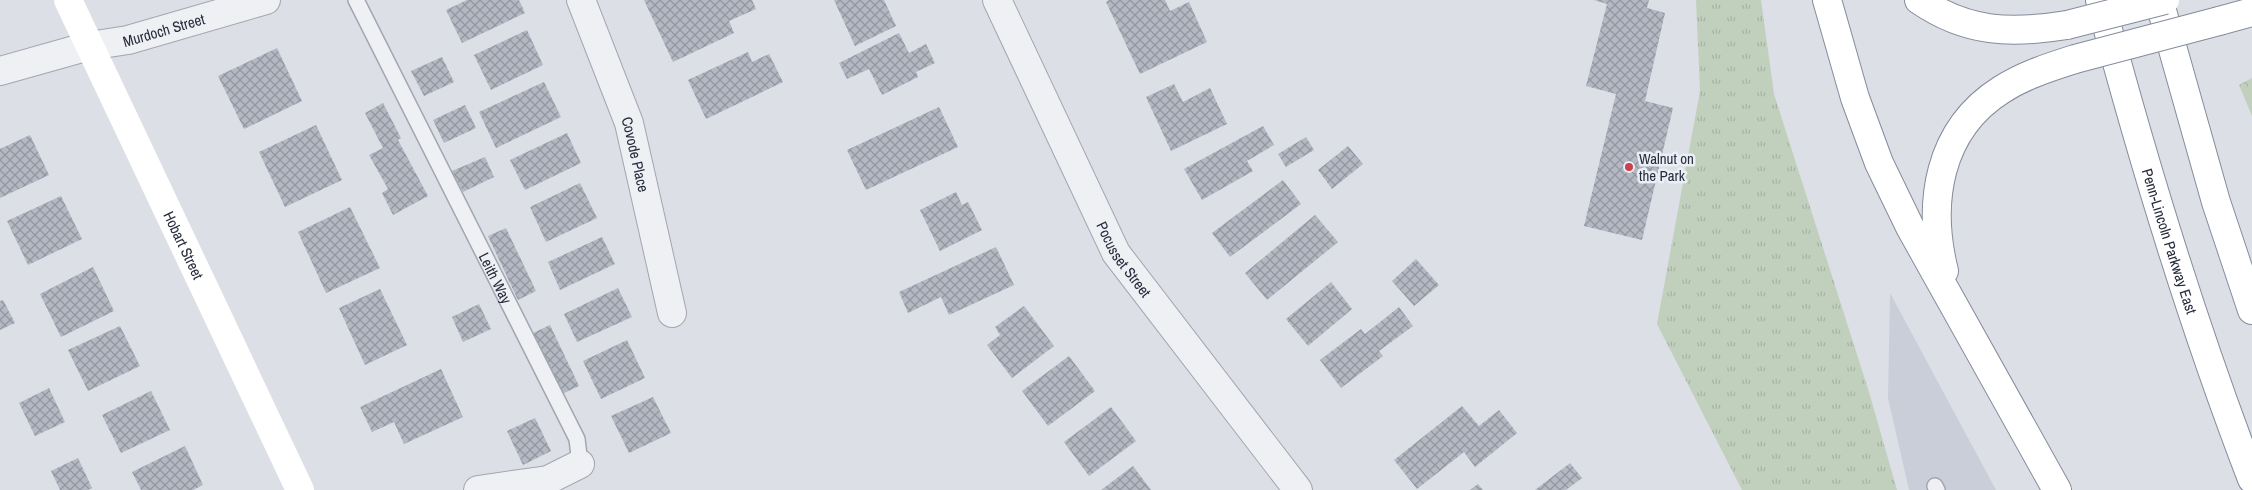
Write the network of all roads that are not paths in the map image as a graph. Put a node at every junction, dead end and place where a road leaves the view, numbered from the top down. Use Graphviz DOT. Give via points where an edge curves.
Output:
graph roads {
  1 [pos="68,0"];
  2 [pos="266,0"];
  3 [pos="356,0"];
  4 [pos="581,0"];
  5 [pos="996,0"];
  6 [pos="1827,0"];
  7 [pos="1919,0"];
  8 [pos="2100,0"];
  9 [pos="2159,0"];
  10 [pos="2164,0"];
  11 [pos="2252,12"];
  12 [pos="89,46"];
  13 [pos="0,71"];
  14 [pos="2216,202"];
  15 [pos="2252,278"];
  16 [pos="1950,296"];
  17 [pos="2252,310"];
  18 [pos="672,313"];
  19 [pos="580,464"];
  20 [pos="2252,479"];
  21 [pos="300,490"];
  22 [pos="478,490"];
  23 [pos="1298,490"];
  24 [pos="2057,490"];
  1 -- 12 [label="main road, Hobart Street"];
  2 -- 12 [label="street, Murdoch Street" via="128,40"];
  3 -- 19 [label="lane, Leith Way" via="577,439"];
  4 -- 18 [label="street, Covode Place" via="629,123"];
  5 -- 23 [label="street, Pocusset Street" via="1116,253"];
  6 -- 16 [label="main road" via="1855,98 1879,163 1910,227"];
  7 -- 10 [label="main road, bridge" via="1959,22 2007,30 2067,25"];
  8 -- 20 [label="main road, Penn-Lincoln Parkway East" via="2162,219"];
  9 -- 14 [label="main road"];
  11 -- 16 [label="main road, bridge" via="2047,68 2001,90 1983,103 1956,138 1939,182 1935,209 1941,260"];
  12 -- 13 [label="street, Murdoch Street"];
  12 -- 21 [label="main road, Hobart Street"];
  14 -- 15 [label="main road"];
  14 -- 17 [label="main road"];
  16 -- 24 [label="main road"];
  19 -- 22 [label="street, Leith Way" via="548,480"];
}
